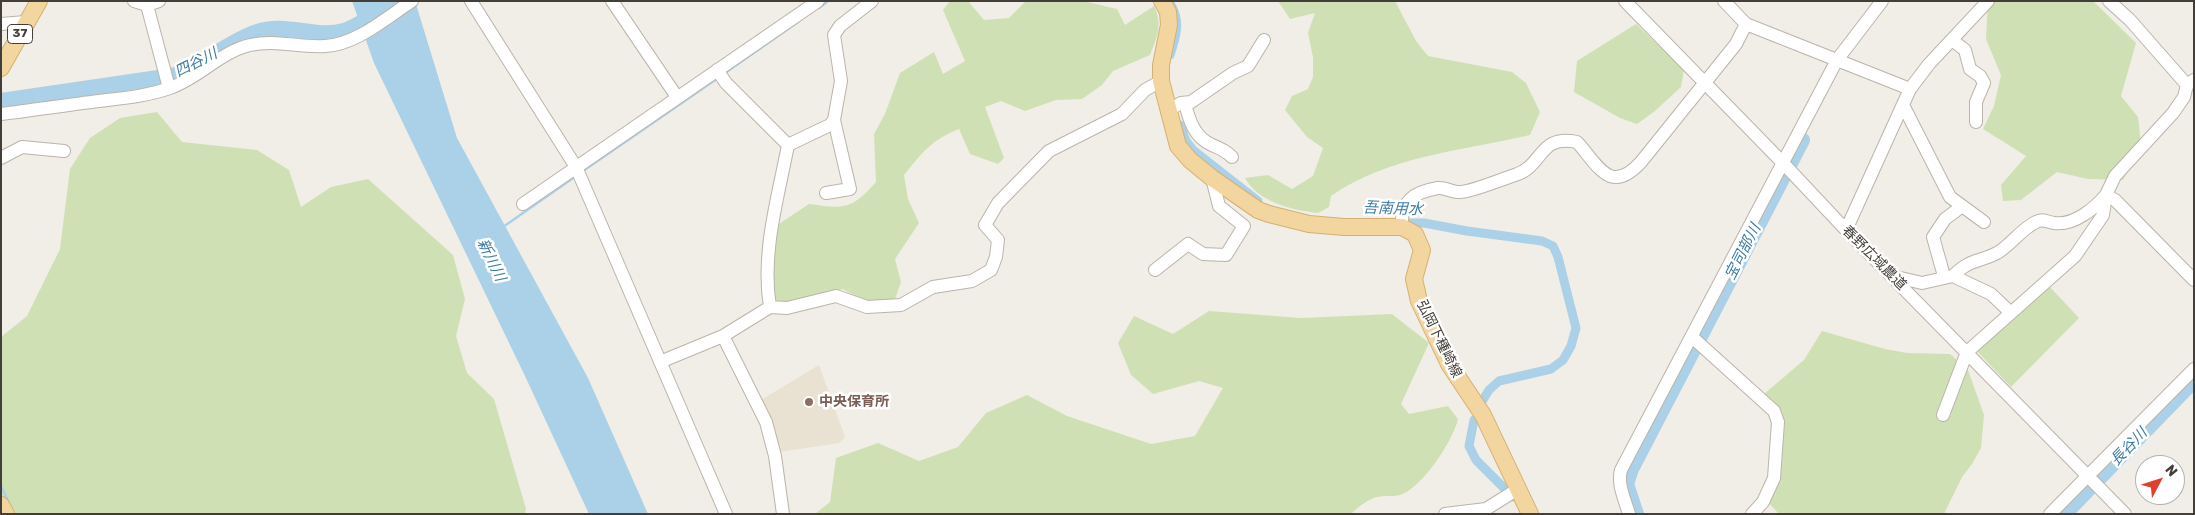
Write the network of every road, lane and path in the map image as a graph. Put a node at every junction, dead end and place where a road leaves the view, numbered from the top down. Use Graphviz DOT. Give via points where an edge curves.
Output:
graph roads {
  1 [pos="39,1"];
  2 [pos="134,1"];
  3 [pos="159,1"];
  4 [pos="412,1"];
  5 [pos="470,1"];
  6 [pos="612,1"];
  7 [pos="818,1"];
  8 [pos="872,1"];
  9 [pos="1162,1"];
  10 [pos="1625,1"];
  11 [pos="1724,1"];
  12 [pos="1882,1"];
  13 [pos="1988,1"];
  14 [pos="2109,1"];
  15 [pos="147,5"];
  16 [pos="26,22"];
  17 [pos="1,24"];
  18 [pos="1746,24"];
  19 [pos="1264,40"];
  20 [pos="1952,40"];
  21 [pos="1837,60"];
  22 [pos="1,68"];
  23 [pos="717,70"];
  24 [pos="1161,81"];
  25 [pos="1705,82"];
  26 [pos="2190,82"];
  27 [pos="168,84"];
  28 [pos="1910,89"];
  29 [pos="676,96"];
  30 [pos="1903,105"];
  31 [pos="1176,106"];
  32 [pos="1,114"];
  33 [pos="834,120"];
  34 [pos="1976,122"];
  35 [pos="788,145"];
  36 [pos="64,151"];
  37 [pos="1232,156"];
  38 [pos="1,158"];
  39 [pos="1788,167"];
  40 [pos="578,172"];
  41 [pos="1212,178"];
  42 [pos="826,193"];
  43 [pos="2106,195"];
  44 [pos="524,204"];
  45 [pos="1961,206"];
  46 [pos="1402,221"];
  47 [pos="1984,222"];
  48 [pos="1846,230"];
  49 [pos="1155,270"];
  50 [pos="1892,276"];
  51 [pos="1949,276"];
  52 [pos="2194,280"];
  53 [pos="770,307"];
  54 [pos="2011,313"];
  55 [pos="723,336"];
  56 [pos="1692,337"];
  57 [pos="1967,352"];
  58 [pos="660,362"];
  59 [pos="2194,369"];
  60 [pos="1943,415"];
  61 [pos="2088,475"];
  62 [pos="1513,492"];
  63 [pos="1,504"];
  64 [pos="6,514"];
  65 [pos="726,514"];
  66 [pos="783,514"];
  67 [pos="1445,514"];
  68 [pos="1530,514"];
  69 [pos="1629,514"];
  70 [pos="1752,514"];
  71 [pos="2050,514"];
  72 [pos="2125,514"];
  1 -- 16 [label="main road, 37"];
  2 -- 15 [label="street"];
  3 -- 15 [label="street"];
  4 -- 27 [label="street" via="340,44 325,46 268,41 248,45 231,51 185,81"];
  5 -- 40 [label="street"];
  6 -- 29 [label="street"];
  7 -- 23 [label="street"];
  8 -- 33 [label="street" via="840,26 834,35 842,81"];
  9 -- 24 [label="main road" via="1170,25 1161,65"];
  10 -- 25 [label="street, 春野広域農道"];
  11 -- 18 [label="street"];
  12 -- 21 [label="street"];
  13 -- 20 [label="street"];
  14 -- 26 [label="street"];
  15 -- 27 [label="street"];
  16 -- 17 [label="street"];
  16 -- 22 [label="main road, 37"];
  18 -- 21 [label="street"];
  18 -- 25 [label="street" via="1736,44"];
  19 -- 31 [label="street" via="1248,66 1191,102"];
  20 -- 28 [label="street"];
  20 -- 34 [label="street" via="1965,50 1970,69 1984,83 1976,102"];
  21 -- 28 [label="street"];
  21 -- 39 [label="street"];
  23 -- 29 [label="street"];
  23 -- 35 [label="street"];
  24 -- 31 [label="main road"];
  24 -- 53 [label="street" via="1145,90 1122,114 1049,151 998,202 985,224 998,240 996,257 991,270 972,281 933,287 902,305 867,306 836,296 787,308"];
  25 -- 39 [label="street, 春野広域農道"];
  25 -- 46 [label="street" via="1628,175 1619,177 1602,173 1577,142 1554,142 1545,146 1526,170 1516,175 1460,193 1439,188 1414,196 1407,201"];
  26 -- 43 [label="street" via="2173,113 2115,176"];
  27 -- 32 [label="street" via="137,96"];
  28 -- 30 [label="street"];
  29 -- 40 [label="street"];
  30 -- 45 [label="street" via="1950,197"];
  30 -- 48 [label="street"];
  31 -- 37 [label="street" via="1200,136"];
  31 -- 41 [label="main road" via="1178,146"];
  33 -- 35 [label="street"];
  33 -- 42 [label="street" via="850,189"];
  35 -- 53 [label="street" via="767,260"];
  36 -- 38 [label="street" via="22,147"];
  39 -- 48 [label="street, 春野広域農道"];
  39 -- 56 [label="street"];
  40 -- 44 [label="street"];
  40 -- 58 [label="street"];
  41 -- 46 [label="main road" via="1258,210 1280,218 1344,227"];
  41 -- 49 [label="street" via="1219,206 1244,226 1226,255 1203,254 1188,244"];
  43 -- 51 [label="street" via="2097,206 2072,220 2035,222 1996,254 1965,264"];
  43 -- 52 [label="street" via="2115,200"];
  43 -- 54 [label="street" via="2102,215 2075,256"];
  45 -- 47 [label="street"];
  45 -- 51 [label="street" via="1945,219 1933,237"];
  46 -- 62 [label="main road, 弘岡下種崎線" via="1415,234 1422,250 1414,279 1419,301 1449,364 1483,415"];
  48 -- 50 [label="street, 春野広域農道"];
  50 -- 51 [label="street" via="1922,282"];
  50 -- 57 [label="street, 春野広域農道"];
  51 -- 54 [label="street" via="1991,294"];
  53 -- 55 [label="street"];
  54 -- 57 [label="street"];
  55 -- 58 [label="street"];
  55 -- 66 [label="street" via="766,422"];
  56 -- 69 [label="street" via="1621,470 1619,477"];
  56 -- 70 [label="street" via="1774,411 1778,422 1774,478 1763,502"];
  57 -- 60 [label="street"];
  57 -- 61 [label="street, 春野広域農道"];
  58 -- 65 [label="street"];
  59 -- 61 [label="street"];
  61 -- 71 [label="street"];
  61 -- 72 [label="street, 春野広域農道"];
  62 -- 67 [label="street" via="1486,509"];
  62 -- 68 [label="main road, 弘岡下種崎線"];
  63 -- 64 [label="main road"];
}
